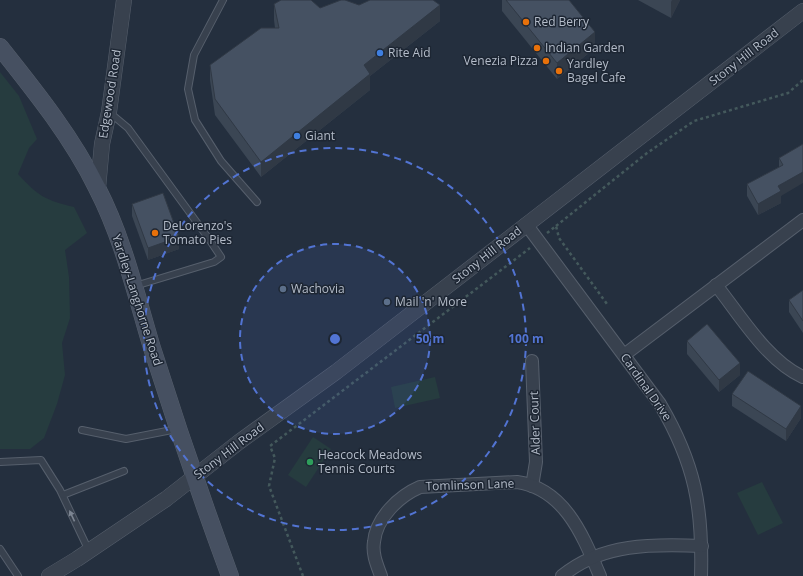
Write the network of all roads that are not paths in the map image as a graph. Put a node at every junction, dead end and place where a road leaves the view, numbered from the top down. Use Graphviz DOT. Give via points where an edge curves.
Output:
graph roads {
  1 [pos="124,0"];
  2 [pos="223,0"];
  3 [pos="803,11"];
  4 [pos="0,47"];
  5 [pos="109,112"];
  6 [pos="98,188"];
  7 [pos="257,202"];
  8 [pos="803,220"];
  9 [pos="526,224"];
  10 [pos="716,285"];
  11 [pos="133,287"];
  12 [pos="624,355"];
  13 [pos="532,361"];
  14 [pos="803,377"];
  15 [pos="177,429"];
  16 [pos="82,430"];
  17 [pos="0,462"];
  18 [pos="124,471"];
  19 [pos="194,478"];
  20 [pos="532,486"];
  21 [pos="63,495"];
  22 [pos="702,546"];
  23 [pos="0,549"];
  24 [pos="89,551"];
  25 [pos="592,558"];
  26 [pos="18,576"];
  27 [pos="49,576"];
  28 [pos="230,576"];
  29 [pos="381,576"];
  30 [pos="562,576"];
  31 [pos="600,576"];
  32 [pos="700,576"];
  1 -- 5 [label="street, Edgewood Road"];
  2 -- 7 [label="lane" via="194,55 188,89 195,120 221,161"];
  3 -- 9 [label="street, Stony Hill Road"];
  4 -- 6 [label="main road, Yardley-Langhorne Road" via="54,118"];
  5 -- 6 [label="street, Edgewood Road" via="102,144"];
  5 -- 11 [label="lane" via="128,128 221,257 214,262"];
  6 -- 11 [label="main road, Yardley-Langhorne Road"];
  8 -- 10 [label="street"];
  9 -- 12 [label="street, Cardinal Drive"];
  9 -- 19 [label="street, Stony Hill Road" via="392,330"];
  10 -- 12 [label="street"];
  10 -- 14 [label="street" via="765,348 782,364"];
  11 -- 15 [label="main road, Yardley-Langhorne Road"];
  12 -- 22 [label="street, Cardinal Drive" via="660,404 685,452 698,504"];
  13 -- 20 [label="street, Alder Court" via="536,462"];
  15 -- 16 [label="lane" via="126,439"];
  15 -- 19 [label="main road, Yardley-Langhorne Road"];
  17 -- 21 [label="lane" via="41,460"];
  18 -- 21 [label="lane"];
  19 -- 24 [label="street, Stony Hill Road"];
  19 -- 28 [label="main road, Yardley-Langhorne Road"];
  20 -- 25 [label="street, Tomlinson Lane" via="544,491 564,508 576,524"];
  20 -- 29 [label="street, Tomlinson Lane" via="517,482 440,485 420,486 409,491 391,507 376,532 374,555"];
  24 -- 21 [label="lane, one-way"];
  22 -- 25 [label="street" via="631,546 613,549"];
  22 -- 32 [label="street, Cardinal Drive"];
  23 -- 26 [label="lane"];
  24 -- 27 [label="street, Stony Hill Road"];
  25 -- 30 [label="street"];
  25 -- 31 [label="street, Tomlinson Lane"];
}
